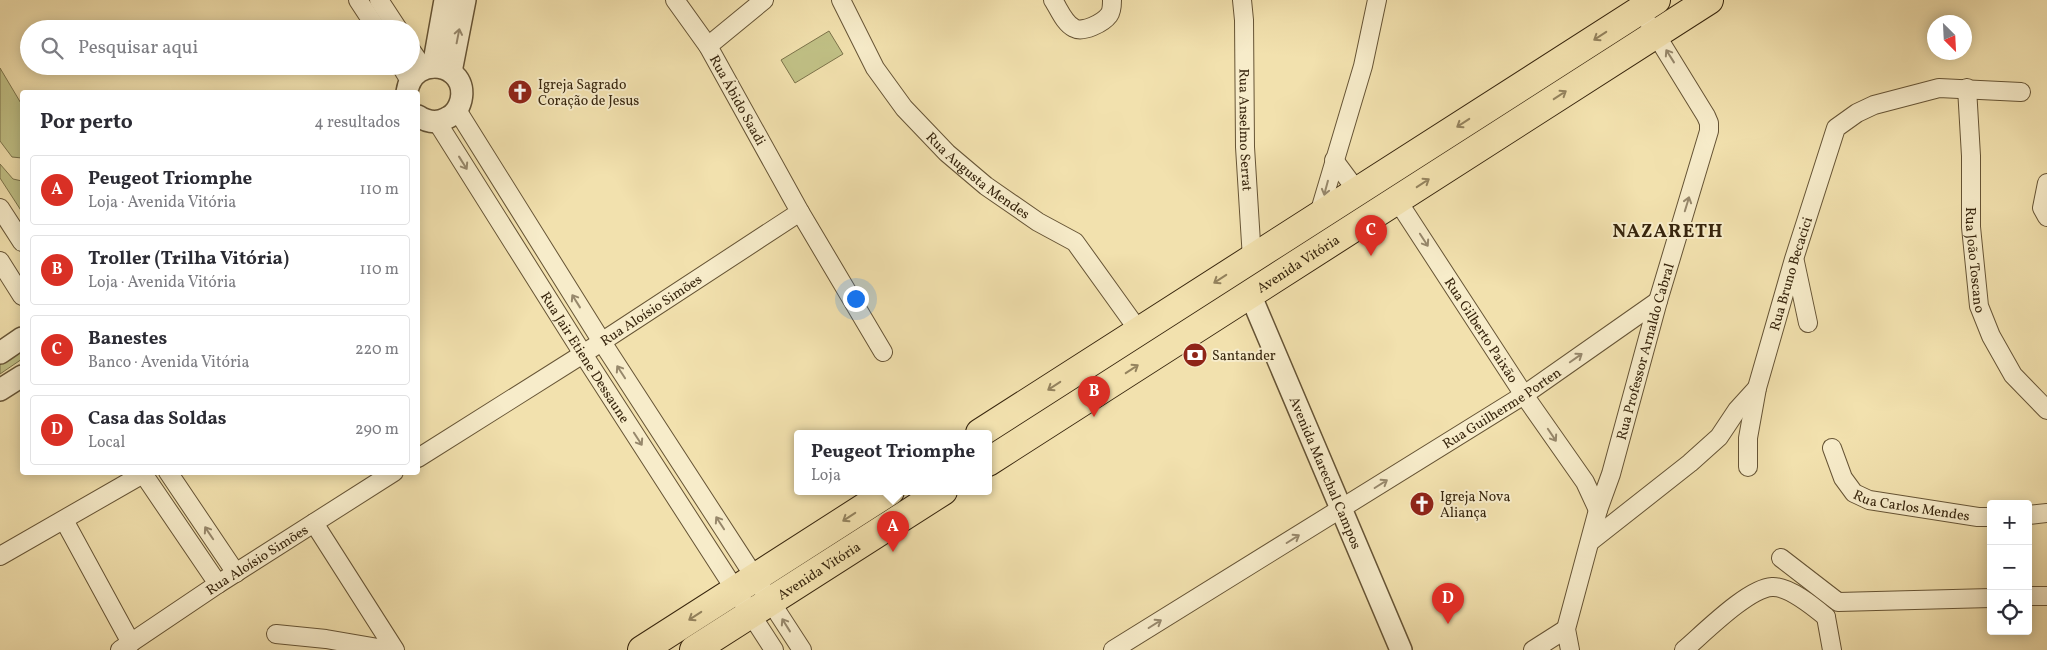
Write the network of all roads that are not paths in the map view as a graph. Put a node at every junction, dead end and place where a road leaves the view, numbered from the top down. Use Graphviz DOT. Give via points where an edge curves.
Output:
graph roads {
  1 [pos="358,0"];
  2 [pos="380,0"];
  3 [pos="446,0"];
  4 [pos="464,0"];
  5 [pos="674,0"];
  6 [pos="764,0"];
  7 [pos="841,0"];
  8 [pos="1053,0"];
  9 [pos="1112,0"];
  10 [pos="1242,0"];
  11 [pos="1377,0"];
  12 [pos="1708,0"];
  13 [pos="1649,5"];
  14 [pos="371,20"];
  15 [pos="392,20"];
  16 [pos="1656,34"];
  17 [pos="708,46"];
  18 [pos="421,74"];
  19 [pos="1967,88"];
  20 [pos="2020,92"];
  21 [pos="457,110"];
  22 [pos="424,121"];
  23 [pos="1334,160"];
  24 [pos="2047,183"];
  25 [pos="1357,191"];
  26 [pos="1397,200"];
  27 [pos="0,208"];
  28 [pos="797,208"];
  29 [pos="1318,217"];
  30 [pos="2047,217"];
  31 [pos="20,239"];
  32 [pos="1276,243"];
  33 [pos="1252,258"];
  34 [pos="1794,260"];
  35 [pos="0,261"];
  36 [pos="20,293"];
  37 [pos="1250,294"];
  38 [pos="1658,301"];
  39 [pos="1808,323"];
  40 [pos="1139,331"];
  41 [pos="20,339"];
  42 [pos="602,342"];
  43 [pos="883,352"];
  44 [pos="0,353"];
  45 [pos="583,354"];
  46 [pos="20,377"];
  47 [pos="1757,388"];
  48 [pos="0,390"];
  49 [pos="1524,394"];
  50 [pos="2047,410"];
  51 [pos="985,430"];
  52 [pos="1832,448"];
  53 [pos="420,453"];
  54 [pos="992,459"];
  55 [pos="1748,467"];
  56 [pos="1611,474"];
  57 [pos="140,475"];
  58 [pos="144,475"];
  59 [pos="170,475"];
  60 [pos="389,475"];
  61 [pos="1584,482"];
  62 [pos="884,495"];
  63 [pos="937,495"];
  64 [pos="1340,510"];
  65 [pos="1598,510"];
  66 [pos="2047,513"];
  67 [pos="2032,515"];
  68 [pos="1987,517"];
  69 [pos="64,520"];
  70 [pos="314,522"];
  71 [pos="1590,542"];
  72 [pos="0,556"];
  73 [pos="1781,558"];
  74 [pos="236,573"];
  75 [pos="746,583"];
  76 [pos="218,584"];
  77 [pos="2032,596"];
  78 [pos="2047,596"];
  79 [pos="1987,598"];
  80 [pos="1838,602"];
  81 [pos="761,607"];
  82 [pos="1826,617"];
  83 [pos="1566,629"];
  84 [pos="276,634"];
  85 [pos="126,647"];
  86 [pos="390,650"];
  87 [pos="394,650"];
  88 [pos="642,650"];
  89 [pos="694,650"];
  90 [pos="774,650"];
  91 [pos="802,650"];
  92 [pos="1113,650"];
  93 [pos="1401,650"];
  94 [pos="1533,650"];
  95 [pos="1570,650"];
  96 [pos="1684,650"];
  97 [pos="1832,650"];
  1 -- 14 [label="street"];
  2 -- 15 [label="street"];
  3 -- 18 [label="street"];
  18 -- 4 [label="street, one-way"];
  5 -- 17 [label="street, Rua Ábido Saadi"];
  6 -- 17 [label="street"];
  7 -- 40 [label="street, Rua Augusta Mendes" via="875,68 904,108 947,153 986,186 1038,222 1075,242"];
  8 -- 9 [label="street" via="1066,21 1080,30 1088,29 1109,15"];
  10 -- 33 [label="street, Rua Anselmo Serrat" via="1245,147"];
  11 -- 23 [label="street" via="1363,66"];
  12 -- 16 [label="main road, Avenida Vitória"];
  13 -- 16 [label="street, Rua Professor Arnaldo Cabral"];
  13 -- 25 [label="main road, Avenida Vitória, one-way"];
  26 -- 16 [label="main road, Avenida Vitória, one-way"];
  38 -- 16 [label="street, Rua Professor Arnaldo Cabral, one-way" via="1709,131 1706,116"];
  17 -- 28 [label="street, Rua Ábido Saadi"];
  18 -- 21 [label="street" via="458,81 461,100"];
  19 -- 20 [label="street, Rua Bruno Becacici"];
  19 -- 34 [label="street, Rua Bruno Becacici" via="1938,88 1874,105 1836,128"];
  19 -- 50 [label="street, Rua João Toscano" via="1971,227 1979,306 1991,336 2013,374"];
  21 -- 22 [label="street" via="448,118"];
  42 -- 21 [label="street, Rua Jair Etiene Dessaune, one-way"];
  22 -- 45 [label="street, Rua Jair Etiene Dessaune, one-way"];
  23 -- 25 [label="street"];
  23 -- 29 [label="street, one-way"];
  24 -- 30 [label="street" via="2042,208"];
  25 -- 29 [label="main road, Avenida Vitória"];
  26 -- 37 [label="main road, Avenida Vitória"];
  26 -- 49 [label="street, Rua Gilberto Paixão, one-way"];
  27 -- 31 [label="street"];
  28 -- 42 [label="street, Rua Aloísio Simões"];
  28 -- 43 [label="street, Rua Ábido Saadi"];
  29 -- 32 [label="main road, Avenida Vitória"];
  32 -- 33 [label="main road, Avenida Vitória"];
  32 -- 37 [label="main road" via="1250,270 1246,282"];
  33 -- 40 [label="main road, Avenida Vitória, one-way"];
  34 -- 39 [label="street"];
  34 -- 47 [label="street, Rua Bruno Becacici"];
  35 -- 36 [label="street"];
  54 -- 37 [label="main road, Avenida Vitória, one-way"];
  37 -- 64 [label="street, Avenida Marechal Campos"];
  49 -- 38 [label="street, Rua Guilherme Porten, one-way"];
  38 -- 56 [label="street, Rua Professor Arnaldo Cabral"];
  40 -- 51 [label="main road, Avenida Vitória, one-way"];
  41 -- 44 [label="street"];
  42 -- 45 [label="street, Rua Aloísio Simões"];
  75 -- 42 [label="street, Rua Jair Etiene Dessaune, one-way"];
  45 -- 53 [label="street, Rua Aloísio Simões"];
  45 -- 75 [label="street, Rua Jair Etiene Dessaune, one-way"];
  46 -- 48 [label="street"];
  47 -- 55 [label="street" via="1748,438"];
  47 -- 71 [label="street, Rua Bruno Becacici" via="1719,437"];
  49 -- 61 [label="street, Rua Gilberto Paixão, one-way"];
  64 -- 49 [label="street, Rua Guilherme Porten, one-way"];
  52 -- 68 [label="street, Rua Carlos Mendes" via="1843,478 1854,493 1869,500"];
  56 -- 61 [label="street"];
  56 -- 65 [label="street, Rua Professor Arnaldo Cabral"];
  57 -- 69 [label="street"];
  58 -- 76 [label="street"];
  74 -- 59 [label="street, one-way"];
  60 -- 70 [label="street, Rua Aloísio Simões"];
  61 -- 65 [label="street, Rua Gilberto Paixão"];
  62 -- 75 [label="main road, Avenida Vitória, one-way"];
  63 -- 81 [label="main road, Avenida Vitória"];
  92 -- 64 [label="street, Rua Guilherme Porten, one-way"];
  64 -- 93 [label="street, Avenida Marechal Campos"];
  65 -- 71 [label="street, Rua Professor Arnaldo Cabral"];
  66 -- 67 [label="street"];
  69 -- 72 [label="street"];
  69 -- 85 [label="street"];
  70 -- 74 [label="street, Rua Aloísio Simões"];
  70 -- 87 [label="street"];
  71 -- 83 [label="street, Rua Professor Arnaldo Cabral"];
  73 -- 80 [label="street"];
  74 -- 76 [label="street, Rua Aloísio Simões"];
  75 -- 81 [label="street"];
  75 -- 88 [label="main road, Avenida Vitória, one-way"];
  76 -- 85 [label="street, Rua Aloísio Simões"];
  77 -- 78 [label="street"];
  79 -- 80 [label="street"];
  80 -- 82 [label="street"];
  81 -- 89 [label="main road, Avenida Vitória"];
  81 -- 90 [label="street"];
  91 -- 81 [label="street, one-way"];
  82 -- 96 [label="street" via="1809,603 1772,587 1733,607"];
  82 -- 97 [label="street"];
  83 -- 94 [label="street"];
  83 -- 95 [label="street, Rua Professor Arnaldo Cabral"];
  84 -- 86 [label="street"];
}
